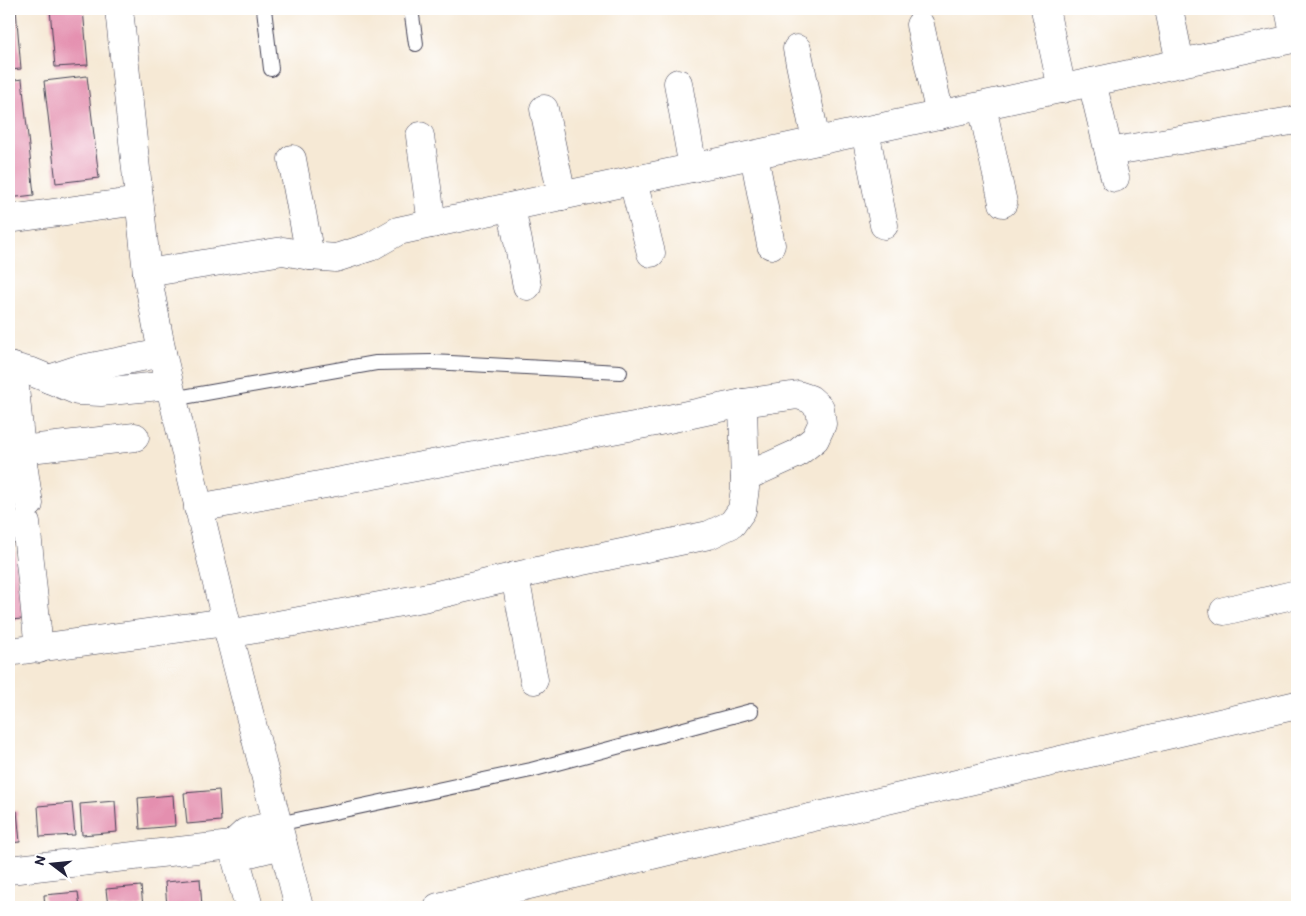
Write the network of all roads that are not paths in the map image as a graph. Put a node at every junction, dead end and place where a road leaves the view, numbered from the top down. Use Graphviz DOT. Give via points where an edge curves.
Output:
graph roads {
  1 [pos="119,9"];
  2 [pos="264,9"];
  3 [pos="411,9"];
  4 [pos="1045,9"];
  5 [pos="1169,9"];
  6 [pos="1289,9"];
  7 [pos="920,25"];
  8 [pos="1296,39"];
  9 [pos="416,44"];
  10 [pos="797,49"];
  11 [pos="1180,64"];
  12 [pos="271,69"];
  13 [pos="678,82"];
  14 [pos="1092,82"];
  15 [pos="1062,89"];
  16 [pos="982,106"];
  17 [pos="544,110"];
  18 [pos="940,115"];
  19 [pos="1297,120"];
  20 [pos="866,131"];
  21 [pos="420,136"];
  22 [pos="816,141"];
  23 [pos="1109,152"];
  24 [pos="754,155"];
  25 [pos="292,159"];
  26 [pos="693,168"];
  27 [pos="1115,178"];
  28 [pos="633,181"];
  29 [pos="562,196"];
  30 [pos="139,201"];
  31 [pos="1002,204"];
  32 [pos="511,207"];
  33 [pos="9,219"];
  34 [pos="432,224"];
  35 [pos="884,225"];
  36 [pos="771,244"];
  37 [pos="650,253"];
  38 [pos="310,256"];
  39 [pos="147,273"];
  40 [pos="527,286"];
  41 [pos="162,353"];
  42 [pos="11,366"];
  43 [pos="620,372"];
  44 [pos="49,379"];
  45 [pos="170,392"];
  46 [pos="743,403"];
  47 [pos="135,437"];
  48 [pos="21,450"];
  49 [pos="745,477"];
  50 [pos="198,508"];
  51 [pos="514,576"];
  52 [pos="1297,594"];
  53 [pos="1224,612"];
  54 [pos="227,628"];
  55 [pos="39,649"];
  56 [pos="9,652"];
  57 [pos="534,680"];
  58 [pos="1297,704"];
  59 [pos="751,711"];
  60 [pos="280,835"];
  61 [pos="232,845"];
  62 [pos="9,870"];
  63 [pos="249,907"];
  64 [pos="299,907"];
  65 [pos="438,907"];
  1 -- 30 [label="street"];
  2 -- 12 [label="lane"];
  3 -- 9 [label="lane"];
  4 -- 15 [label="street"];
  5 -- 11 [label="street"];
  6 -- 8 [label="street"];
  7 -- 18 [label="street"];
  8 -- 11 [label="street"];
  10 -- 22 [label="street"];
  11 -- 14 [label="street"];
  13 -- 26 [label="street"];
  14 -- 15 [label="street"];
  14 -- 23 [label="street"];
  15 -- 16 [label="street"];
  16 -- 18 [label="street"];
  16 -- 31 [label="street"];
  17 -- 29 [label="street"];
  18 -- 20 [label="street"];
  19 -- 23 [label="street"];
  20 -- 22 [label="street"];
  20 -- 35 [label="street"];
  21 -- 34 [label="street"];
  22 -- 24 [label="street"];
  23 -- 27 [label="street"];
  24 -- 26 [label="street"];
  24 -- 36 [label="street"];
  25 -- 38 [label="street"];
  26 -- 28 [label="street"];
  28 -- 29 [label="street"];
  28 -- 37 [label="street"];
  29 -- 32 [label="street"];
  30 -- 33 [label="street"];
  30 -- 39 [label="street"];
  32 -- 34 [label="street"];
  32 -- 40 [label="street"];
  34 -- 38 [label="street" via="398,231 370,248 336,258"];
  38 -- 39 [label="street" via="283,251"];
  39 -- 41 [label="street"];
  41 -- 44 [label="street" via="76,370"];
  41 -- 45 [label="street"];
  42 -- 44 [label="street"];
  42 -- 48 [label="street"];
  43 -- 45 [label="lane" via="432,362 376,363"];
  44 -- 45 [label="street" via="78,391"];
  45 -- 50 [label="street"];
  46 -- 49 [label="street"];
  46 -- 49 [label="street" via="798,395 810,399 820,408 822,424 815,439 796,454"];
  46 -- 50 [label="street"];
  47 -- 48 [label="street"];
  48 -- 55 [label="street"];
  49 -- 51 [label="street" via="742,510 732,524 709,535"];
  50 -- 54 [label="street"];
  51 -- 54 [label="street" via="428,597"];
  51 -- 57 [label="street"];
  52 -- 53 [label="street"];
  54 -- 55 [label="street"];
  54 -- 60 [label="street"];
  55 -- 56 [label="street"];
  58 -- 65 [label="street"];
  59 -- 60 [label="lane"];
  60 -- 61 [label="street" via="250,853"];
  60 -- 64 [label="street"];
  61 -- 62 [label="street"];
  61 -- 63 [label="street"];
}
